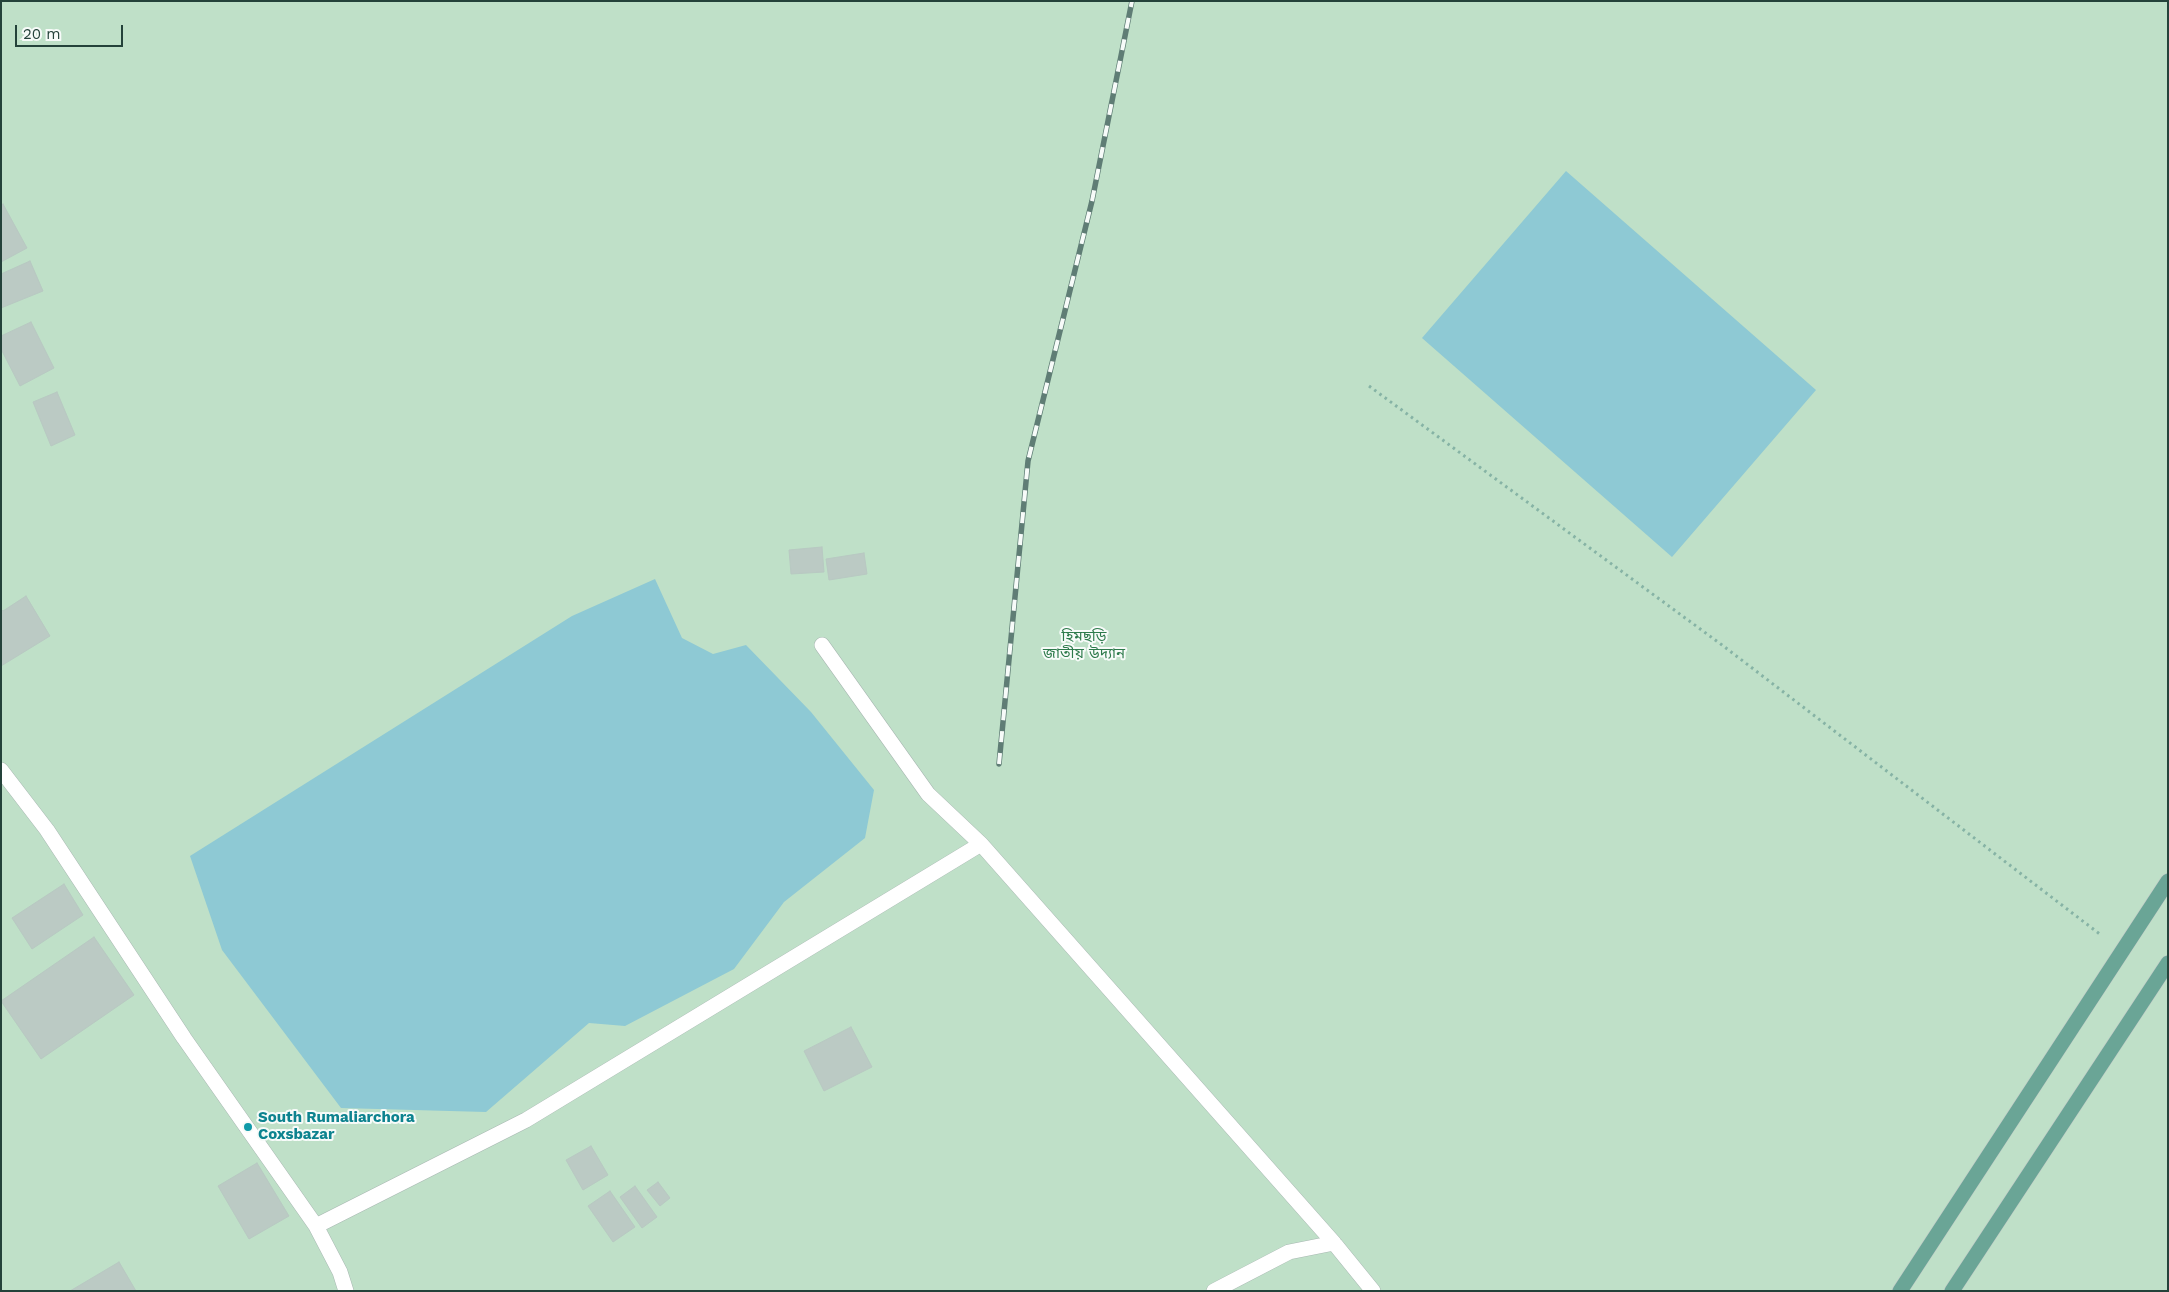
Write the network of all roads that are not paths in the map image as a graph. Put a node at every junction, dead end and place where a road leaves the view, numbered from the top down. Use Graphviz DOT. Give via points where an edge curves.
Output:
graph roads {
  1 [pos="822,645"];
  2 [pos="1,770"];
  3 [pos="980,844"];
  4 [pos="2168,881"];
  5 [pos="2168,963"];
  6 [pos="316,1226"];
  7 [pos="1334,1243"];
  8 [pos="346,1291"];
  9 [pos="1214,1291"];
  10 [pos="1373,1291"];
  11 [pos="1900,1291"];
  12 [pos="1952,1291"];
  1 -- 3 [label="street" via="928,794"];
  2 -- 6 [label="street" via="47,830 184,1038"];
  3 -- 6 [label="street" via="526,1120"];
  3 -- 7 [label="street"];
  4 -- 11 [label="main road"];
  5 -- 12 [label="main road"];
  6 -- 8 [label="street" via="340,1272"];
  7 -- 9 [label="street" via="1289,1252"];
  7 -- 10 [label="street"];
}
